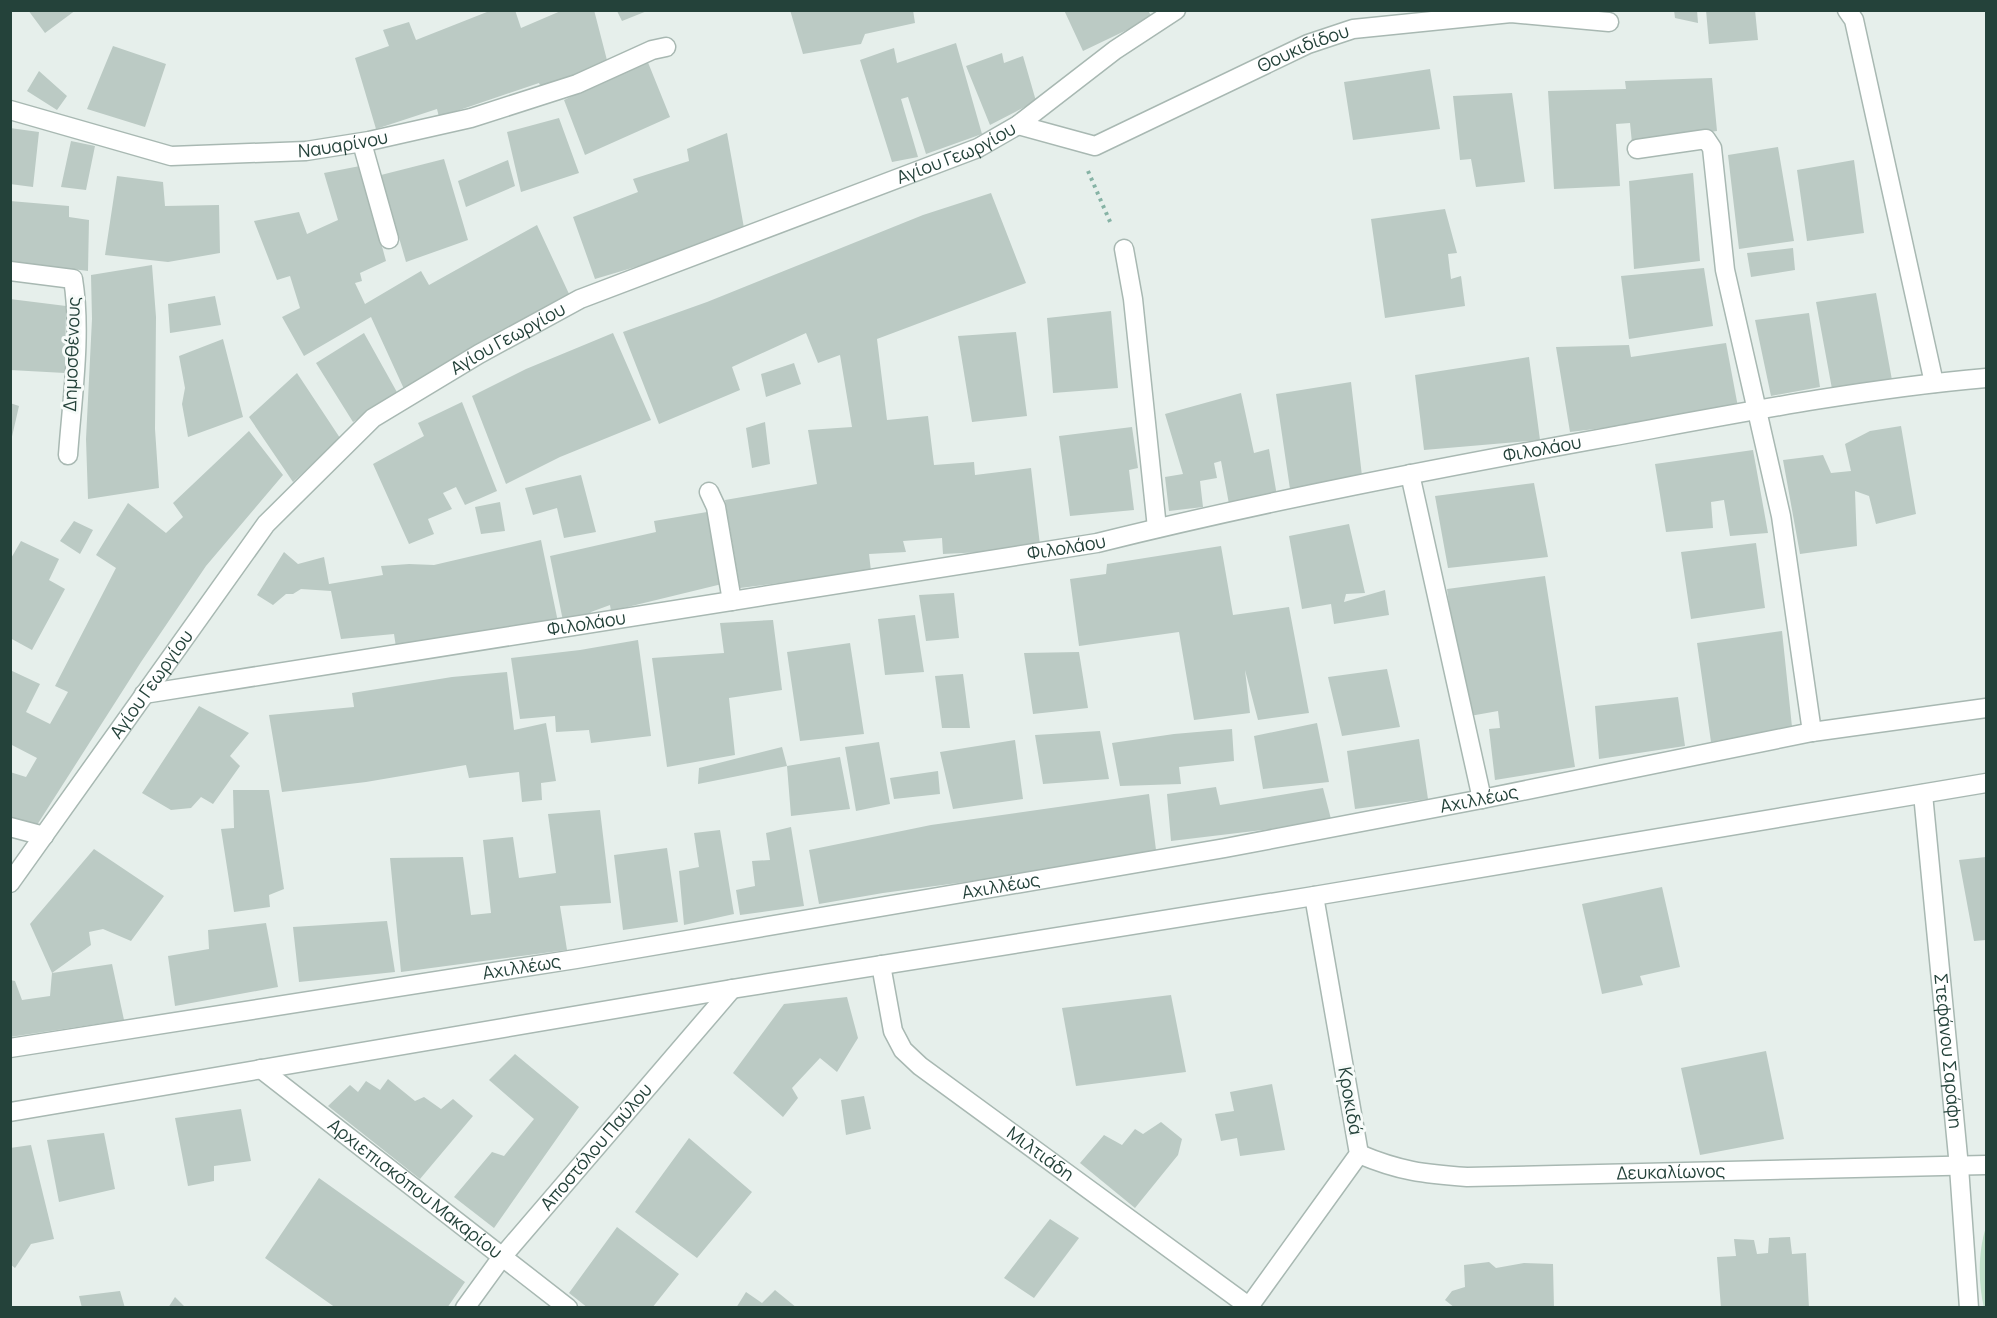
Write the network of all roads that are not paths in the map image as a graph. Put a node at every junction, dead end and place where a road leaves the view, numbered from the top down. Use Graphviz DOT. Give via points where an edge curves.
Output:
graph roads {
  1 [pos="1176,10"];
  2 [pos="1847,10"];
  3 [pos="1610,22"];
  4 [pos="666,47"];
  5 [pos="10,110"];
  6 [pos="1018,125"];
  7 [pos="362,142"];
  8 [pos="1637,149"];
  9 [pos="389,239"];
  10 [pos="1124,249"];
  11 [pos="10,271"];
  12 [pos="1986,378"];
  13 [pos="1934,382"];
  14 [pos="1756,410"];
  15 [pos="68,456"];
  16 [pos="1410,474"];
  17 [pos="709,492"];
  18 [pos="1157,528"];
  19 [pos="732,601"];
  20 [pos="144,694"];
  21 [pos="1986,708"];
  22 [pos="1812,732"];
  23 [pos="1986,783"];
  24 [pos="1923,794"];
  25 [pos="1482,799"];
  26 [pos="10,827"];
  27 [pos="44,836"];
  28 [pos="10,883"];
  29 [pos="1314,896"];
  30 [pos="880,964"];
  31 [pos="732,988"];
  32 [pos="10,1048"];
  33 [pos="261,1069"];
  34 [pos="10,1112"];
  35 [pos="1359,1154"];
  36 [pos="1986,1165"];
  37 [pos="1959,1167"];
  38 [pos="502,1257"];
  39 [pos="1250,1307"];
  40 [pos="465,1308"];
  41 [pos="568,1308"];
  42 [pos="1969,1308"];
  1 -- 6 [label="street, Αγίου Γεωργίου" via="1115,50"];
  2 -- 13 [label="street" via="1854,20"];
  3 -- 6 [label="street, Θουκιδίδου" via="1511,13 1353,29 1308,44 1095,146"];
  4 -- 7 [label="street, Ναυαρίνου" via="533,99 471,118"];
  5 -- 7 [label="street, Ναυαρίνου" via="171,156 306,151"];
  6 -- 20 [label="street, Αγίου Γεωργίου" via="978,148 580,299 373,418 266,524"];
  7 -- 9 [label="street"];
  8 -- 14 [label="street" via="1706,139 1712,148 1725,270"];
  10 -- 18 [label="street" via="1133,299"];
  11 -- 15 [label="street, Δημοσθένους" via="73,279 75,352"];
  12 -- 13 [label="street, Φιλολάου"];
  13 -- 14 [label="street, Φιλολάου"];
  14 -- 16 [label="street, Φιλολάου"];
  14 -- 22 [label="street" via="1781,516"];
  16 -- 18 [label="street, Φιλολάου"];
  16 -- 25 [label="street"];
  17 -- 19 [label="street" via="717,507"];
  18 -- 19 [label="street, Φιλολάου" via="1097,543"];
  19 -- 20 [label="street, Φιλολάου"];
  20 -- 27 [label="street, Αγίου Γεωργίου"];
  21 -- 22 [label="street, Αχιλλέως"];
  22 -- 25 [label="street, Αχιλλέως"];
  23 -- 24 [label="street"];
  24 -- 29 [label="street"];
  24 -- 37 [label="street, Στεφάνου Σαράφη"];
  25 -- 32 [label="street, Αχιλλέως" via="1225,848 588,957"];
  26 -- 27 [label="street"];
  27 -- 28 [label="street, Αγίου Γεωργίου"];
  29 -- 30 [label="street"];
  29 -- 35 [label="street, Κροκιδά"];
  30 -- 31 [label="street"];
  30 -- 39 [label="street, Μιλτιάδη" via="893,1031 903,1050 920,1066"];
  31 -- 33 [label="street"];
  31 -- 38 [label="street, Αποστόλου Παύλου"];
  33 -- 34 [label="street"];
  33 -- 38 [label="street, Αρχιεπισκόπου Μακαρίου"];
  35 -- 37 [label="street, Δευκαλίωνος" via="1414,1172 1467,1177"];
  35 -- 39 [label="street, Κροκιδά"];
  36 -- 37 [label="street, Δευκαλίωνος"];
  37 -- 42 [label="street, Στεφάνου Σαράφη"];
  38 -- 40 [label="street, Αποστόλου Παύλου"];
  38 -- 41 [label="street, Αρχιεπισκόπου Μακαρίου"];
}
